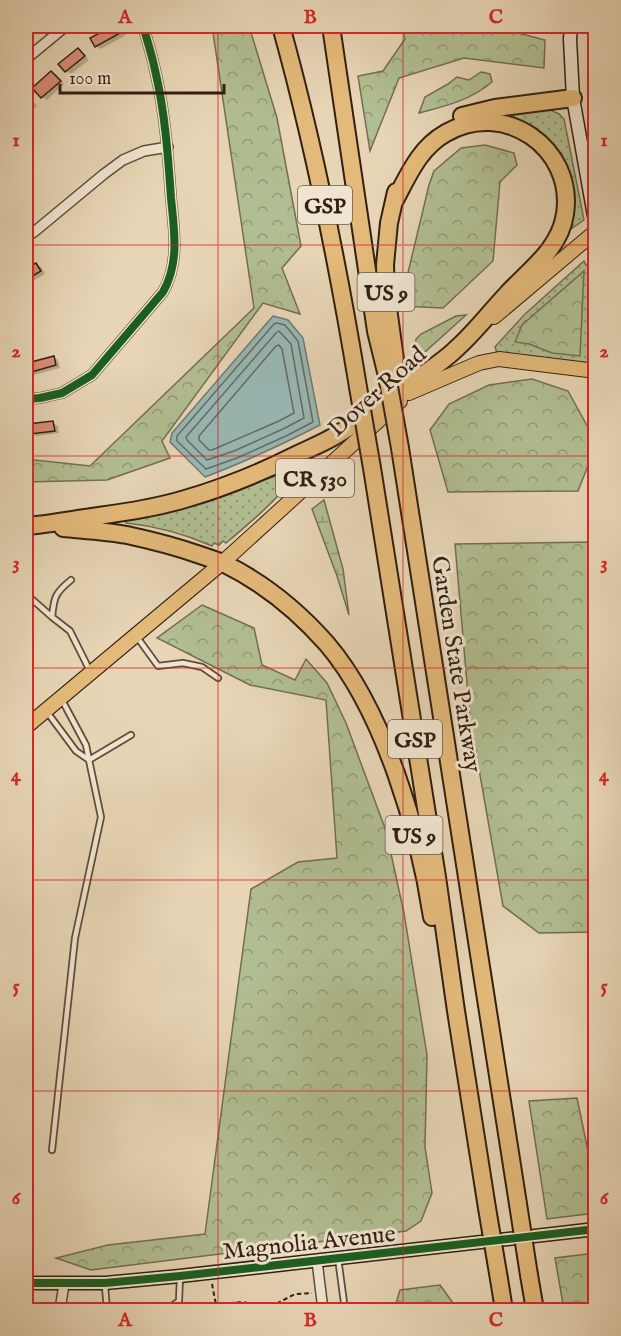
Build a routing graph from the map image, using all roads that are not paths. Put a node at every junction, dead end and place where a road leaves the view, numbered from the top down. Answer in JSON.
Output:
{"nodes":[{"id":1,"x":66,"y":26,"type":"edge"},
{"id":2,"x":142,"y":26,"type":"edge"},
{"id":3,"x":281,"y":26,"type":"edge"},
{"id":4,"x":332,"y":26,"type":"edge"},
{"id":5,"x":571,"y":26,"type":"edge"},
{"id":6,"x":26,"y":59,"type":"edge"},
{"id":7,"x":573,"y":98,"type":"junction"},
{"id":8,"x":168,"y":147,"type":"junction"},
{"id":9,"x":394,"y":202,"type":"junction"},
{"id":10,"x":596,"y":229,"type":"edge"},
{"id":11,"x":26,"y":237,"type":"edge"},
{"id":12,"x":456,"y":349,"type":"junction"},
{"id":13,"x":596,"y":371,"type":"edge"},
{"id":14,"x":388,"y":381,"type":"junction"},
{"id":15,"x":409,"y":393,"type":"junction"},
{"id":16,"x":26,"y":399,"type":"edge"},
{"id":17,"x":32,"y":525,"type":"edge"},
{"id":18,"x":222,"y":563,"type":"junction"},
{"id":19,"x":71,"y":580,"type":"dead end"},
{"id":20,"x":26,"y":594,"type":"edge"},
{"id":21,"x":52,"y":617,"type":"junction"},
{"id":22,"x":135,"y":635,"type":"junction"},
{"id":23,"x":90,"y":672,"type":"junction"},
{"id":24,"x":218,"y":678,"type":"dead end"},
{"id":25,"x":61,"y":698,"type":"junction"},
{"id":26,"x":46,"y":710,"type":"junction"},
{"id":27,"x":26,"y":727,"type":"edge"},
{"id":28,"x":131,"y":735,"type":"dead end"},
{"id":29,"x":89,"y":760,"type":"junction"},
{"id":30,"x":456,"y":1011,"type":"junction"},
{"id":31,"x":52,"y":1150,"type":"dead end"},
{"id":32,"x":596,"y":1230,"type":"edge"},
{"id":33,"x":338,"y":1258,"type":"junction"},
{"id":34,"x":317,"y":1261,"type":"junction"},
{"id":35,"x":180,"y":1276,"type":"junction"},
{"id":36,"x":26,"y":1283,"type":"edge"},
{"id":37,"x":105,"y":1283,"type":"junction"},
{"id":38,"x":64,"y":1284,"type":"junction"},
{"id":39,"x":60,"y":1311,"type":"edge"},
{"id":40,"x":323,"y":1311,"type":"edge"},
{"id":41,"x":345,"y":1311,"type":"edge"},
{"id":42,"x":504,"y":1311,"type":"edge"},
{"id":43,"x":535,"y":1311,"type":"edge"}],
"edges":[{"from":1,"to":6,"type":"street"},
{"from":2,"to":8,"type":"street"},
{"from":3,"to":30,"type":"highway","number":"GSP","bridge":true},
{"from":4,"to":14,"type":"highway","name":"Garden State Parkway","number":"GSP"},
{"from":5,"to":7,"type":"street"},
{"from":7,"to":9,"type":"highway"},
{"from":7,"to":10,"type":"street"},
{"from":8,"to":11,"type":"street"},
{"from":8,"to":16,"type":"street"},
{"from":9,"to":12,"type":"highway","number":"US 9"},
{"from":9,"to":14,"type":"highway","number":"US 9"},
{"from":10,"to":12,"type":"main road","name":"Dover Road","number":"CR 530"},
{"from":12,"to":15,"type":"main road","name":"Dover Road","number":"CR 530"},
{"from":12,"to":17,"type":"highway","number":"US 9"},
{"from":13,"to":15,"type":"main road"},
{"from":14,"to":43,"type":"highway","name":"Garden State Parkway","number":"GSP","bridge":true},
{"from":15,"to":18,"type":"main road","name":"Dover Road","number":"CR 530"},
{"from":17,"to":18,"type":"highway","number":"US 9"},
{"from":18,"to":22,"type":"main road","name":"Dover Road","number":"CR 530"},
{"from":18,"to":30,"type":"highway","number":"US 9"},
{"from":19,"to":21,"type":"lane"},
{"from":20,"to":21,"type":"lane"},
{"from":21,"to":23,"type":"lane"},
{"from":22,"to":23,"type":"main road","name":"Dover Road","number":"CR 530"},
{"from":22,"to":24,"type":"lane"},
{"from":23,"to":25,"type":"main road","name":"Dover Road","number":"CR 530"},
{"from":25,"to":26,"type":"main road","name":"Dover Road","number":"CR 530"},
{"from":25,"to":29,"type":"lane"},
{"from":26,"to":27,"type":"main road","name":"Dover Road","number":"CR 530"},
{"from":26,"to":29,"type":"lane"},
{"from":28,"to":29,"type":"lane"},
{"from":29,"to":31,"type":"lane"},
{"from":30,"to":42,"type":"highway","number":"GSP","bridge":true},
{"from":32,"to":33,"type":"street","name":"Magnolia Avenue"},
{"from":33,"to":34,"type":"street","name":"Magnolia Avenue"},
{"from":33,"to":41,"type":"lane"},
{"from":34,"to":35,"type":"street","name":"Magnolia Avenue"},
{"from":34,"to":40,"type":"street"},
{"from":35,"to":37,"type":"street","name":"Magnolia Avenue"},
{"from":35,"to":37,"type":"lane"},
{"from":36,"to":38,"type":"street","name":"Magnolia Avenue"},
{"from":37,"to":38,"type":"street","name":"Magnolia Avenue"},
{"from":38,"to":39,"type":"street"}]}
